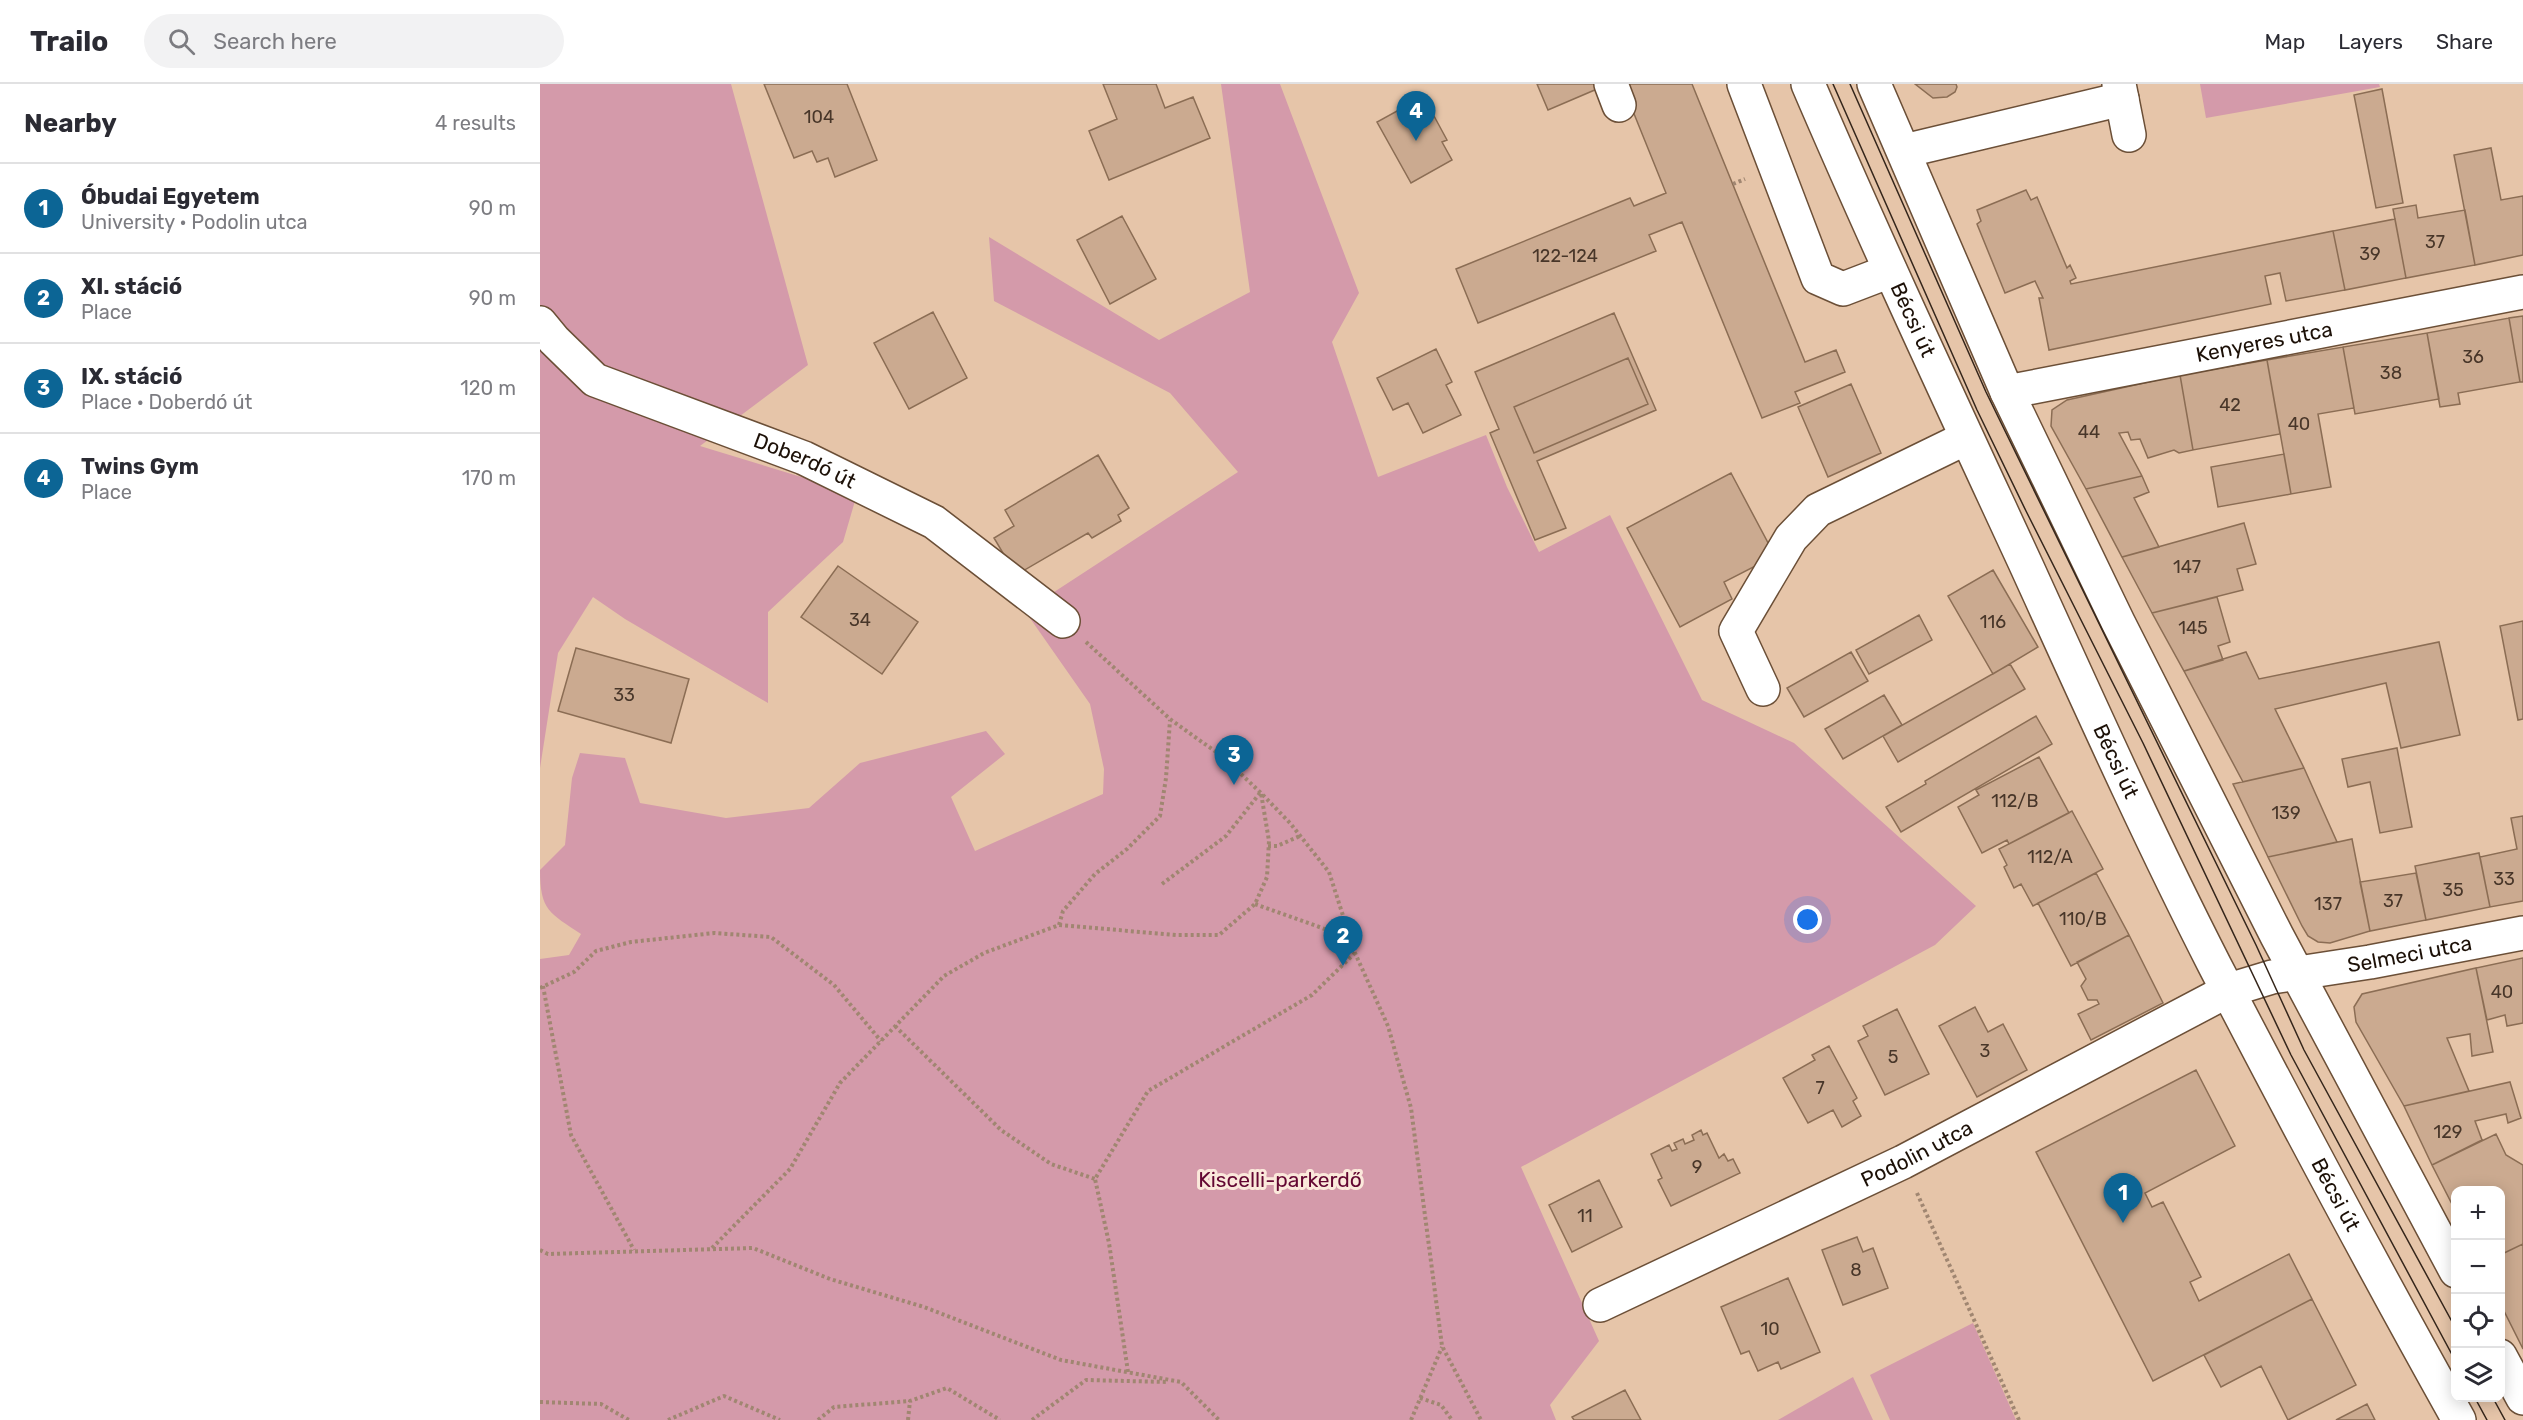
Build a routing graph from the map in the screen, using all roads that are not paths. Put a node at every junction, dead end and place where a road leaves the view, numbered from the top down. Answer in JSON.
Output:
{"nodes":[{"id":1,"x":1744,"y":84,"type":"edge"},
{"id":2,"x":1808,"y":84,"type":"edge"},
{"id":3,"x":1874,"y":84,"type":"edge"},
{"id":4,"x":2120,"y":92,"type":"edge"},
{"id":5,"x":2129,"y":135,"type":"dead end"},
{"id":6,"x":1904,"y":151,"type":"junction"},
{"id":7,"x":1890,"y":271,"type":"junction"},
{"id":8,"x":2523,"y":292,"type":"edge"},
{"id":9,"x":540,"y":323,"type":"edge"},
{"id":10,"x":2007,"y":392,"type":"junction"},
{"id":11,"x":1966,"y":438,"type":"junction"},
{"id":12,"x":1063,"y":621,"type":"road end"},
{"id":13,"x":1762,"y":689,"type":"dead end"},
{"id":14,"x":2523,"y":933,"type":"edge"},
{"id":15,"x":2296,"y":973,"type":"junction"},
{"id":16,"x":2229,"y":990,"type":"junction"},
{"id":17,"x":2451,"y":1262,"type":"edge"},
{"id":18,"x":1600,"y":1305,"type":"dead end"},
{"id":19,"x":2505,"y":1365,"type":"edge"},
{"id":20,"x":2523,"y":1398,"type":"edge"},
{"id":21,"x":2459,"y":1420,"type":"edge"}],
"edges":[{"from":1,"to":7,"type":"main road"},
{"from":2,"to":7,"type":"main road","name":"Bécsi út"},
{"from":3,"to":6,"type":"main road"},
{"from":4,"to":5,"type":"main road"},
{"from":4,"to":6,"type":"main road"},
{"from":6,"to":10,"type":"main road"},
{"from":7,"to":11,"type":"main road","name":"Bécsi út"},
{"from":8,"to":10,"type":"main road","name":"Kenyeres utca"},
{"from":9,"to":12,"type":"main road","name":"Doberdó út"},
{"from":10,"to":15,"type":"main road"},
{"from":11,"to":13,"type":"main road"},
{"from":11,"to":16,"type":"main road","name":"Bécsi út"},
{"from":14,"to":15,"type":"main road","name":"Selmeci utca"},
{"from":15,"to":16,"type":"main road","name":"Selmeci utca"},
{"from":15,"to":17,"type":"main road"},
{"from":16,"to":18,"type":"main road","name":"Podolin utca"},
{"from":16,"to":21,"type":"main road","name":"Bécsi út"},
{"from":19,"to":20,"type":"main road"}]}
